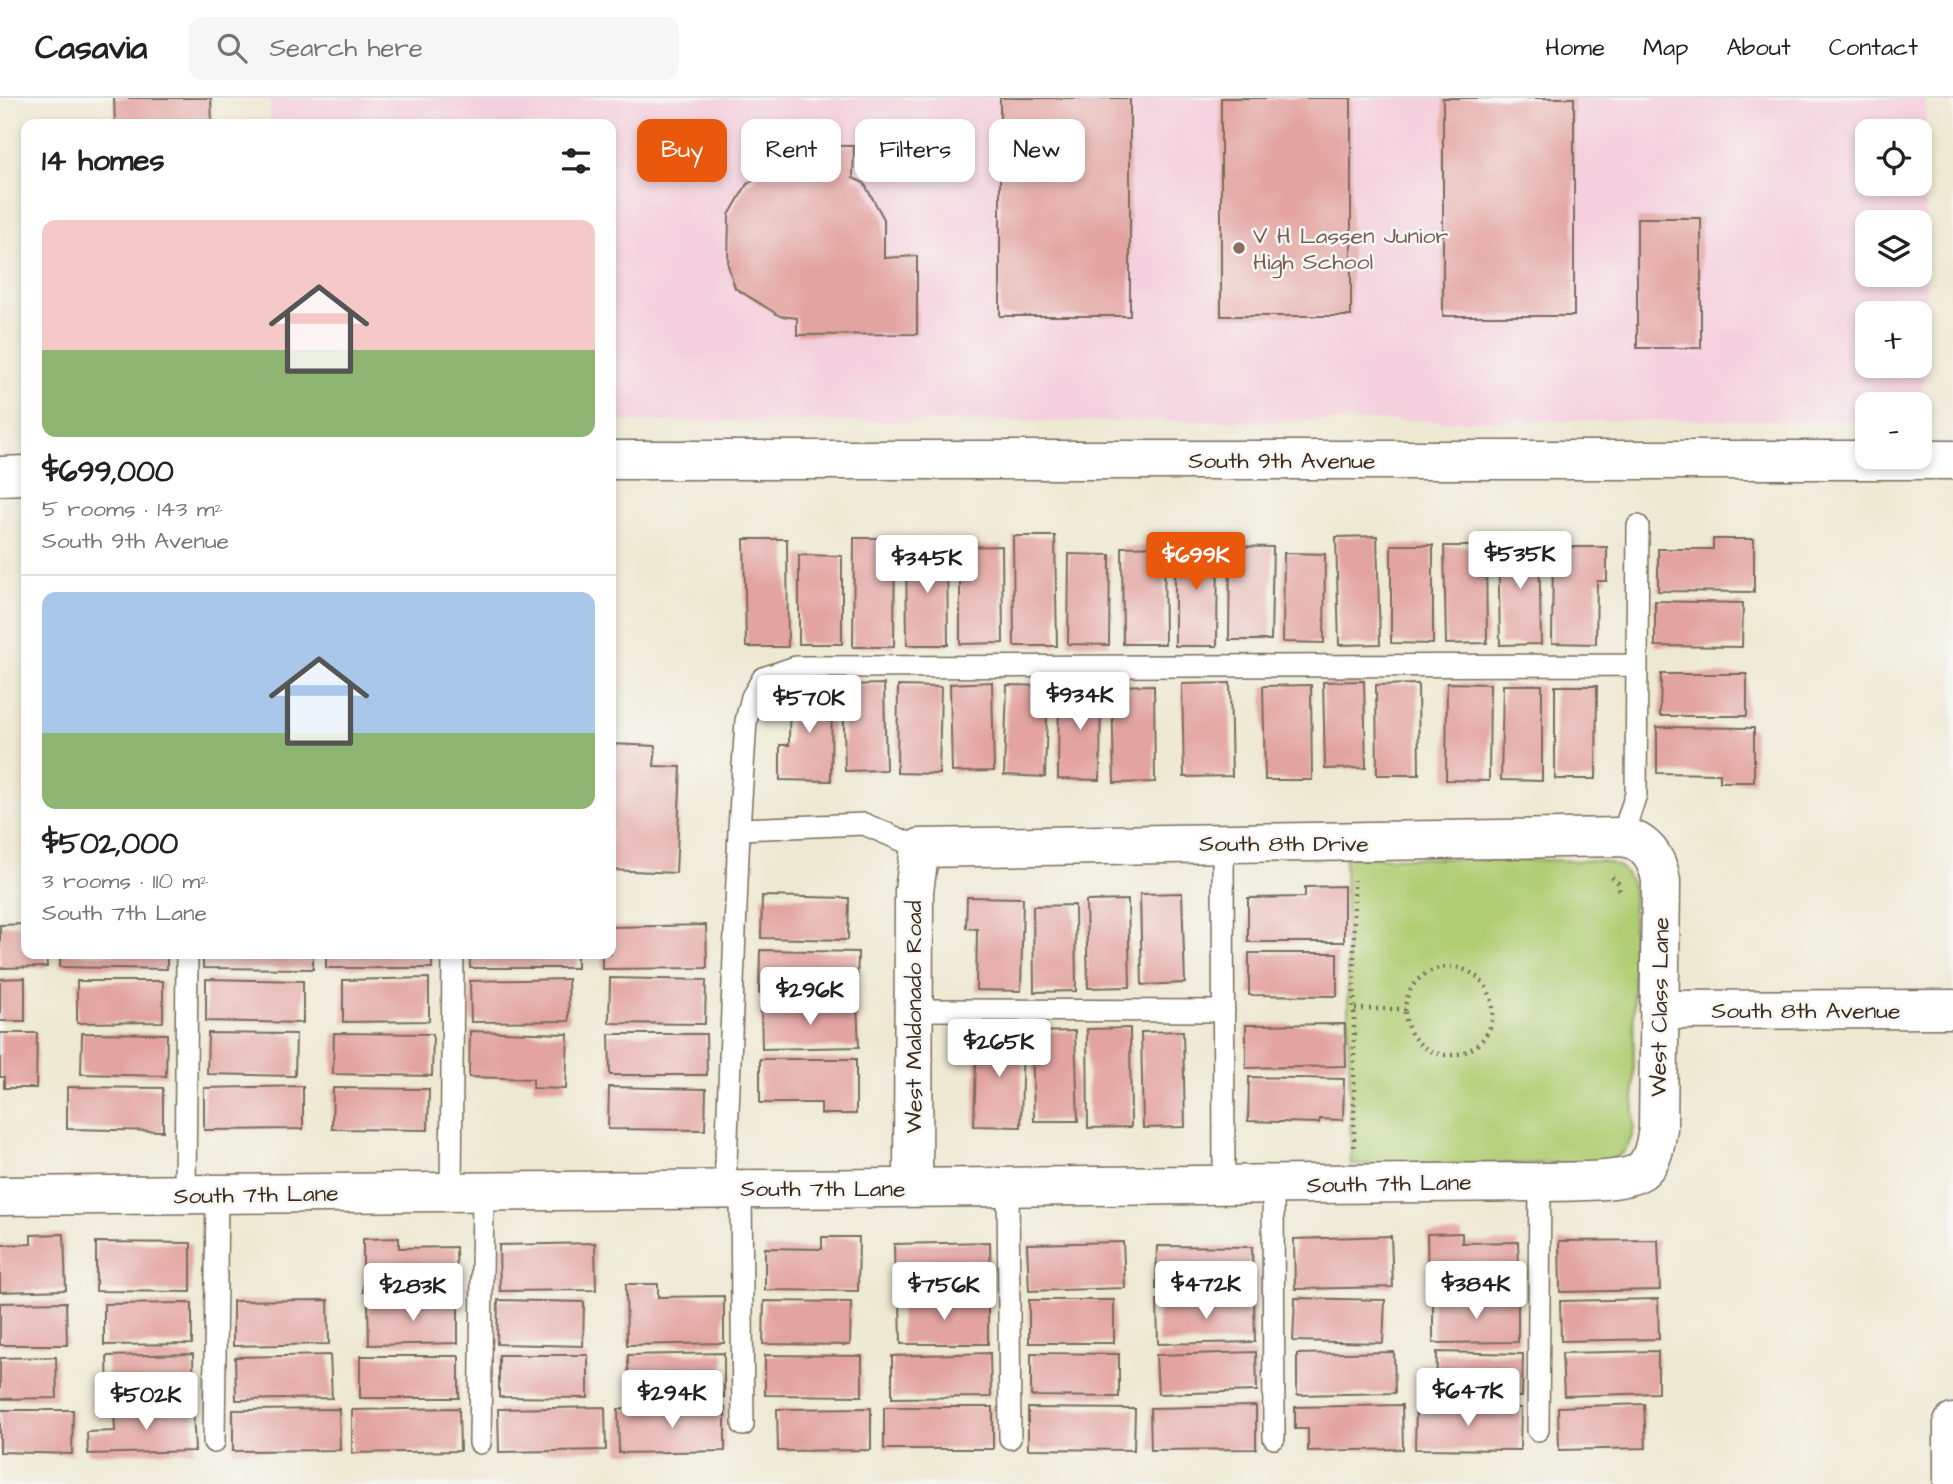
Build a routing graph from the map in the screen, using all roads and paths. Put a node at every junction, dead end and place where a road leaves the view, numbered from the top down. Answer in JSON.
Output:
{"nodes":[{"id":1,"x":616,"y":460,"type":"edge"},
{"id":2,"x":1953,"y":460,"type":"edge"},
{"id":3,"x":0,"y":475,"type":"edge"},
{"id":4,"x":21,"y":475,"type":"edge"},
{"id":5,"x":1638,"y":526,"type":"dead end"},
{"id":6,"x":1637,"y":664,"type":"junction"},
{"id":7,"x":739,"y":829,"type":"junction"},
{"id":8,"x":1633,"y":842,"type":"junction"},
{"id":9,"x":1223,"y":843,"type":"junction"},
{"id":10,"x":920,"y":848,"type":"junction"},
{"id":11,"x":1354,"y":872,"type":"dead end"},
{"id":12,"x":187,"y":959,"type":"edge"},
{"id":13,"x":453,"y":959,"type":"edge"},
{"id":14,"x":1355,"y":1009,"type":"junction"},
{"id":15,"x":1405,"y":1009,"type":"junction"},
{"id":16,"x":1953,"y":1009,"type":"edge"},
{"id":17,"x":914,"y":1010,"type":"junction"},
{"id":18,"x":1659,"y":1010,"type":"junction"},
{"id":19,"x":1224,"y":1011,"type":"junction"},
{"id":20,"x":1354,"y":1149,"type":"dead end"},
{"id":21,"x":1643,"y":1169,"type":"joint"},
{"id":22,"x":1540,"y":1182,"type":"junction"},
{"id":23,"x":1224,"y":1184,"type":"junction"},
{"id":24,"x":1273,"y":1184,"type":"junction"},
{"id":25,"x":1008,"y":1186,"type":"junction"},
{"id":26,"x":912,"y":1187,"type":"junction"},
{"id":27,"x":733,"y":1189,"type":"junction"},
{"id":28,"x":467,"y":1192,"type":"junction"},
{"id":29,"x":201,"y":1194,"type":"junction"},
{"id":30,"x":0,"y":1196,"type":"edge"},
{"id":31,"x":1953,"y":1423,"type":"edge"},
{"id":32,"x":743,"y":1425,"type":"dead end"},
{"id":33,"x":1538,"y":1430,"type":"dead end"},
{"id":34,"x":1010,"y":1438,"type":"dead end"},
{"id":35,"x":1275,"y":1438,"type":"dead end"},
{"id":36,"x":214,"y":1442,"type":"dead end"},
{"id":37,"x":480,"y":1443,"type":"dead end"},
{"id":38,"x":1953,"y":1484,"type":"edge"}],
"edges":[{"from":1,"to":2,"type":"street","name":"South 9th Avenue"},
{"from":3,"to":4,"type":"street"},
{"from":5,"to":6,"type":"lane"},
{"from":6,"to":7,"type":"lane"},
{"from":6,"to":8,"type":"lane"},
{"from":7,"to":10,"type":"lane"},
{"from":7,"to":27,"type":"lane"},
{"from":8,"to":9,"type":"street","name":"South 8th Drive"},
{"from":8,"to":18,"type":"street","name":"West Class Lane"},
{"from":9,"to":10,"type":"street","name":"South 8th Drive"},
{"from":9,"to":19,"type":"lane"},
{"from":10,"to":17,"type":"street","name":"West Maldonado Road"},
{"from":11,"to":14,"type":"path"},
{"from":12,"to":29,"type":"lane"},
{"from":13,"to":28,"type":"lane"},
{"from":14,"to":15,"type":"path"},
{"from":14,"to":20,"type":"path"},
{"from":15,"to":15,"type":"path"},
{"from":16,"to":18,"type":"street","name":"South 8th Avenue"},
{"from":17,"to":19,"type":"lane"},
{"from":17,"to":26,"type":"street","name":"West Maldonado Road"},
{"from":18,"to":21,"type":"street","name":"West Class Lane"},
{"from":19,"to":23,"type":"lane"},
{"from":21,"to":22,"type":"street","name":"South 7th Lane"},
{"from":22,"to":24,"type":"street","name":"South 7th Lane"},
{"from":22,"to":33,"type":"lane"},
{"from":23,"to":24,"type":"street","name":"South 7th Lane"},
{"from":23,"to":25,"type":"street","name":"South 7th Lane"},
{"from":24,"to":35,"type":"lane"},
{"from":25,"to":26,"type":"street","name":"South 7th Lane"},
{"from":25,"to":34,"type":"lane"},
{"from":26,"to":27,"type":"street","name":"South 7th Lane"},
{"from":27,"to":28,"type":"street","name":"South 7th Lane"},
{"from":27,"to":32,"type":"lane"},
{"from":28,"to":29,"type":"street","name":"South 7th Lane"},
{"from":28,"to":37,"type":"lane"},
{"from":29,"to":30,"type":"street","name":"South 7th Lane"},
{"from":29,"to":36,"type":"lane"},
{"from":31,"to":38,"type":"street"}]}
